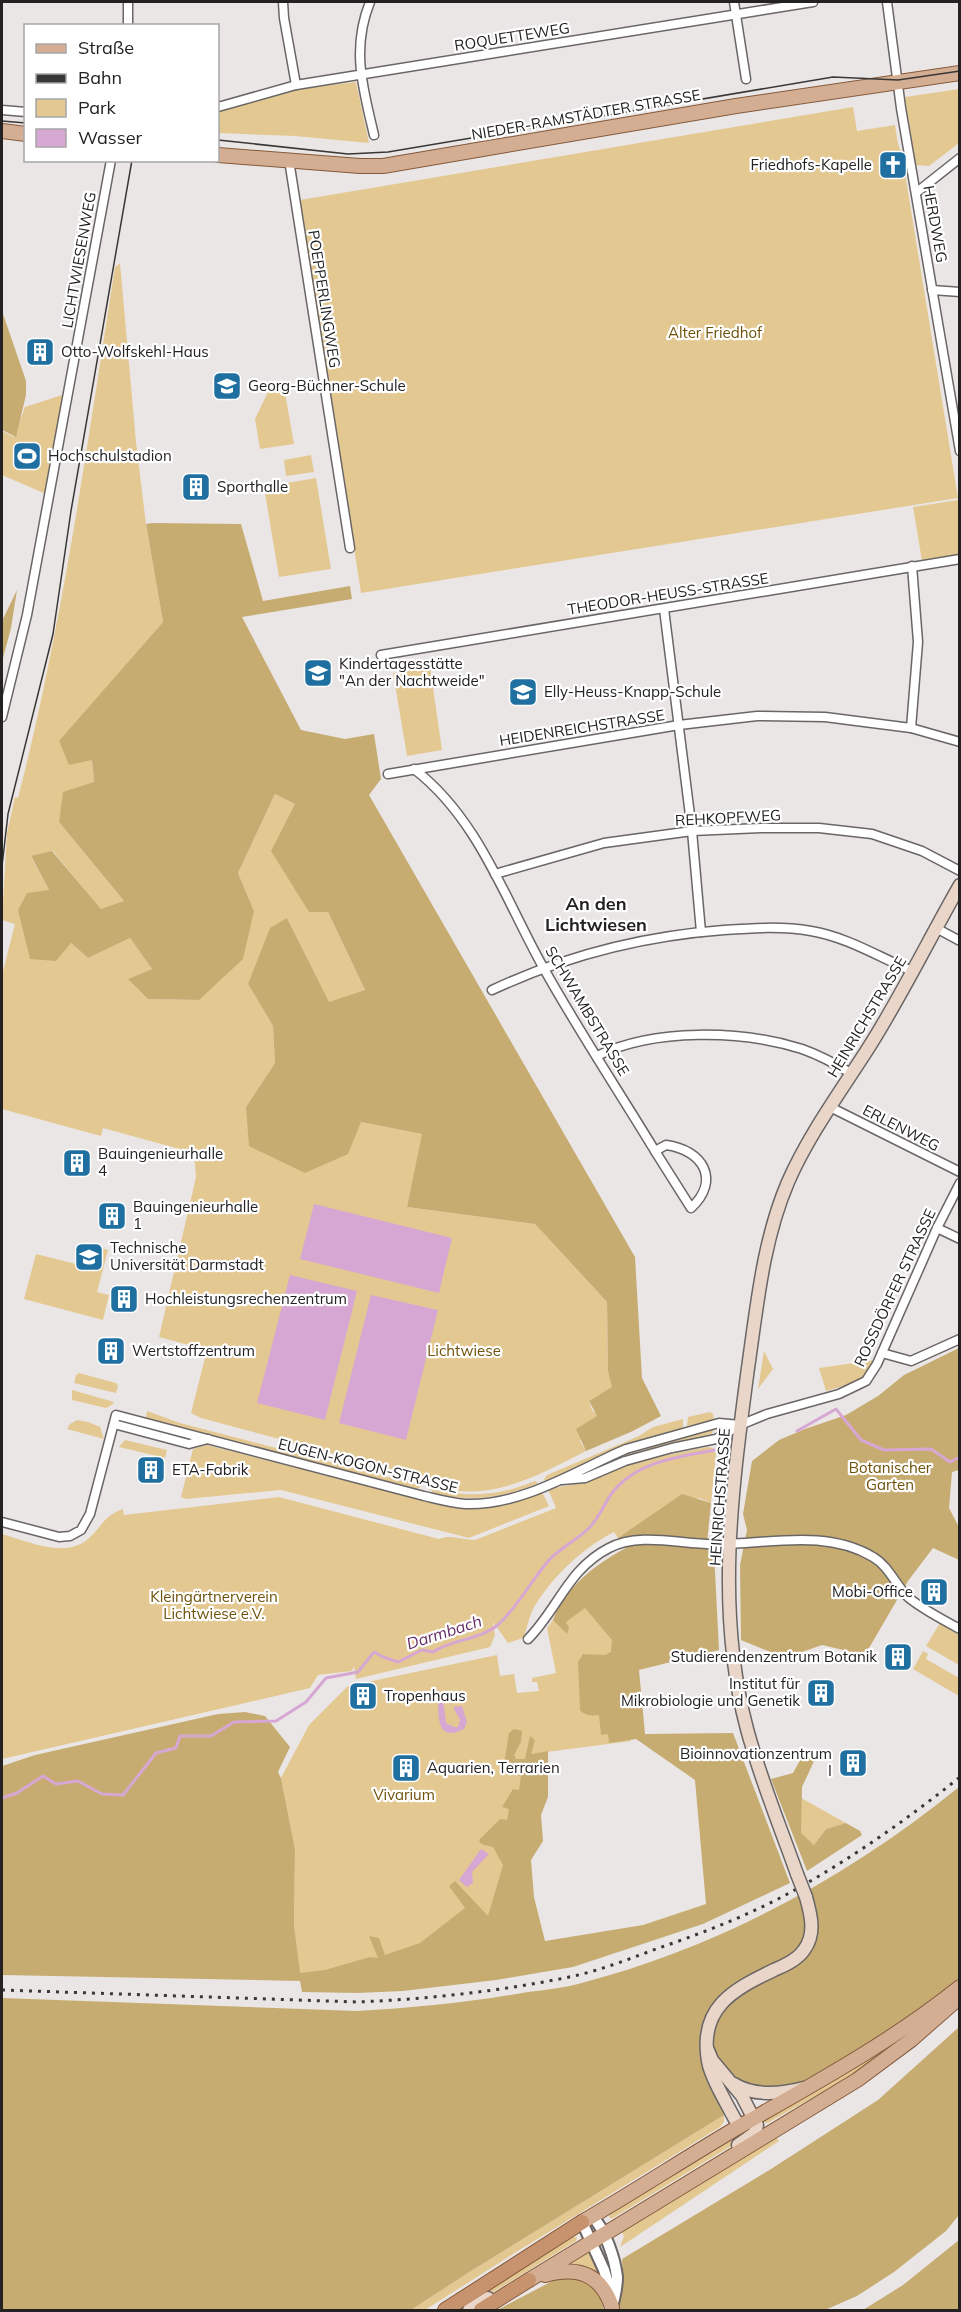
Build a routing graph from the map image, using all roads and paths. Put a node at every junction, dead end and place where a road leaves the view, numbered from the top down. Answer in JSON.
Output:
{"nodes":[{"id":1,"x":128,"y":2,"type":"edge"},
{"id":2,"x":283,"y":2,"type":"edge"},
{"id":3,"x":370,"y":2,"type":"edge"},
{"id":4,"x":734,"y":2,"type":"edge"},
{"id":5,"x":813,"y":2,"type":"edge"},
{"id":6,"x":887,"y":2,"type":"edge"},
{"id":7,"x":736,"y":14,"type":"junction"},
{"id":8,"x":128,"y":24,"type":"edge"},
{"id":9,"x":960,"y":73,"type":"edge"},
{"id":10,"x":360,"y":75,"type":"junction"},
{"id":11,"x":746,"y":79,"type":"dead end"},
{"id":12,"x":899,"y":81,"type":"junction"},
{"id":13,"x":297,"y":85,"type":"junction"},
{"id":14,"x":219,"y":107,"type":"edge"},
{"id":15,"x":2,"y":110,"type":"edge"},
{"id":16,"x":24,"y":112,"type":"edge"},
{"id":17,"x":2,"y":131,"type":"edge"},
{"id":18,"x":24,"y":134,"type":"edge"},
{"id":19,"x":374,"y":135,"type":"dead end"},
{"id":20,"x":219,"y":155,"type":"edge"},
{"id":21,"x":960,"y":158,"type":"edge"},
{"id":22,"x":289,"y":160,"type":"junction"},
{"id":23,"x":111,"y":162,"type":"edge"},
{"id":24,"x":917,"y":192,"type":"junction"},
{"id":25,"x":932,"y":290,"type":"junction"},
{"id":26,"x":960,"y":292,"type":"edge"},
{"id":27,"x":960,"y":451,"type":"edge"},
{"id":28,"x":350,"y":548,"type":"dead end"},
{"id":29,"x":960,"y":559,"type":"edge"},
{"id":30,"x":912,"y":566,"type":"junction"},
{"id":31,"x":664,"y":609,"type":"junction"},
{"id":32,"x":381,"y":655,"type":"dead end"},
{"id":33,"x":2,"y":717,"type":"edge"},
{"id":34,"x":679,"y":725,"type":"junction"},
{"id":35,"x":911,"y":728,"type":"junction"},
{"id":36,"x":960,"y":742,"type":"edge"},
{"id":37,"x":414,"y":769,"type":"junction"},
{"id":38,"x":388,"y":774,"type":"dead end"},
{"id":39,"x":692,"y":831,"type":"junction"},
{"id":40,"x":960,"y":871,"type":"edge"},
{"id":41,"x":495,"y":874,"type":"junction"},
{"id":42,"x":960,"y":885,"type":"edge"},
{"id":43,"x":936,"y":928,"type":"junction"},
{"id":44,"x":701,"y":932,"type":"junction"},
{"id":45,"x":960,"y":941,"type":"edge"},
{"id":46,"x":543,"y":967,"type":"junction"},
{"id":47,"x":912,"y":971,"type":"junction"},
{"id":48,"x":492,"y":990,"type":"dead end"},
{"id":49,"x":597,"y":1056,"type":"junction"},
{"id":50,"x":852,"y":1074,"type":"junction"},
{"id":51,"x":830,"y":1107,"type":"junction"},
{"id":52,"x":655,"y":1151,"type":"junction"},
{"id":53,"x":960,"y":1172,"type":"edge"},
{"id":54,"x":960,"y":1183,"type":"edge"},
{"id":55,"x":937,"y":1228,"type":"junction"},
{"id":56,"x":960,"y":1239,"type":"edge"},
{"id":57,"x":960,"y":1339,"type":"edge"},
{"id":58,"x":882,"y":1353,"type":"junction"},
{"id":59,"x":114,"y":1424,"type":"junction"},
{"id":60,"x":740,"y":1425,"type":"junction"},
{"id":61,"x":208,"y":1439,"type":"junction"},
{"id":62,"x":556,"y":1481,"type":"junction"},
{"id":63,"x":2,"y":1522,"type":"edge"},
{"id":64,"x":728,"y":1544,"type":"junction"},
{"id":65,"x":960,"y":1629,"type":"edge"},
{"id":66,"x":528,"y":1639,"type":"dead end"},
{"id":67,"x":960,"y":1987,"type":"edge"},
{"id":68,"x":960,"y":1997,"type":"edge"},
{"id":69,"x":707,"y":2048,"type":"junction"},
{"id":70,"x":733,"y":2084,"type":"junction"},
{"id":71,"x":812,"y":2085,"type":"junction"},
{"id":72,"x":754,"y":2118,"type":"junction"},
{"id":73,"x":739,"y":2127,"type":"junction"},
{"id":74,"x":753,"y":2140,"type":"junction"},
{"id":75,"x":587,"y":2219,"type":"junction"},
{"id":76,"x":596,"y":2236,"type":"junction"},
{"id":77,"x":529,"y":2280,"type":"junction"},
{"id":78,"x":484,"y":2304,"type":"edge"},
{"id":79,"x":612,"y":2309,"type":"edge"},
{"id":80,"x":445,"y":2310,"type":"edge"},
{"id":81,"x":469,"y":2310,"type":"edge"}],
"edges":[{"from":1,"to":8,"type":"street"},
{"from":2,"to":13,"type":"street"},
{"from":3,"to":10,"type":"street"},
{"from":4,"to":7,"type":"street"},
{"from":5,"to":7,"type":"street","name":"ROQUETTEWEG"},
{"from":6,"to":12,"type":"street","name":"HERDWEG"},
{"from":7,"to":10,"type":"street","name":"ROQUETTEWEG"},
{"from":7,"to":11,"type":"street"},
{"from":9,"to":12,"type":"main road","name":"NIEDER-RAMSTÄDTER STRASSE"},
{"from":10,"to":13,"type":"street","name":"ROQUETTEWEG"},
{"from":10,"to":19,"type":"street"},
{"from":12,"to":22,"type":"main road","name":"NIEDER-RAMSTÄDTER STRASSE"},
{"from":12,"to":24,"type":"street","name":"HERDWEG"},
{"from":13,"to":14,"type":"street","name":"ROQUETTEWEG"},
{"from":15,"to":16,"type":"street"},
{"from":17,"to":18,"type":"main road"},
{"from":20,"to":22,"type":"main road","name":"NIEDER-RAMSTÄDTER STRASSE"},
{"from":21,"to":24,"type":"street"},
{"from":22,"to":28,"type":"street","name":"POEPPERLINGWEG"},
{"from":23,"to":33,"type":"street","name":"LICHTWIESENWEG"},
{"from":24,"to":25,"type":"street","name":"HERDWEG"},
{"from":25,"to":26,"type":"street"},
{"from":25,"to":27,"type":"street","name":"HERDWEG"},
{"from":29,"to":30,"type":"street","name":"THEODOR-HEUSS-STRASSE"},
{"from":30,"to":31,"type":"street","name":"THEODOR-HEUSS-STRASSE"},
{"from":30,"to":35,"type":"street"},
{"from":31,"to":32,"type":"street","name":"THEODOR-HEUSS-STRASSE"},
{"from":31,"to":34,"type":"street"},
{"from":34,"to":35,"type":"street","name":"HEIDENREICHSTRASSE"},
{"from":34,"to":37,"type":"street","name":"HEIDENREICHSTRASSE"},
{"from":34,"to":39,"type":"street"},
{"from":35,"to":36,"type":"street","name":"HEIDENREICHSTRASSE"},
{"from":37,"to":38,"type":"street","name":"HEIDENREICHSTRASSE"},
{"from":37,"to":41,"type":"street","name":"SCHWAMBSTRASSE"},
{"from":39,"to":40,"type":"street","name":"REHKOPFWEG"},
{"from":39,"to":41,"type":"street","name":"REHKOPFWEG"},
{"from":39,"to":44,"type":"street"},
{"from":41,"to":46,"type":"street","name":"SCHWAMBSTRASSE"},
{"from":42,"to":43,"type":"main road","name":"HEINRICHSTRASSE"},
{"from":43,"to":45,"type":"street"},
{"from":43,"to":47,"type":"main road","name":"HEINRICHSTRASSE"},
{"from":44,"to":46,"type":"street"},
{"from":44,"to":47,"type":"street"},
{"from":46,"to":48,"type":"street"},
{"from":46,"to":49,"type":"street","name":"SCHWAMBSTRASSE"},
{"from":47,"to":50,"type":"main road","name":"HEINRICHSTRASSE"},
{"from":49,"to":50,"type":"street"},
{"from":49,"to":52,"type":"street","name":"SCHWAMBSTRASSE"},
{"from":50,"to":51,"type":"main road","name":"HEINRICHSTRASSE"},
{"from":51,"to":53,"type":"street","name":"ERLENWEG"},
{"from":51,"to":60,"type":"main road","name":"HEINRICHSTRASSE"},
{"from":52,"to":52,"type":"street","name":"SCHWAMBSTRASSE"},
{"from":54,"to":55,"type":"street","name":"ROSSDÖRFER STRASSE"},
{"from":55,"to":56,"type":"street"},
{"from":55,"to":58,"type":"street","name":"ROSSDÖRFER STRASSE"},
{"from":57,"to":58,"type":"street"},
{"from":58,"to":60,"type":"street","name":"ROSSDÖRFER STRASSE"},
{"from":59,"to":61,"type":"street","name":"EUGEN-KOGON-STRASSE"},
{"from":59,"to":61,"type":"street","name":"EUGEN-KOGON-STRASSE"},
{"from":59,"to":63,"type":"street"},
{"from":60,"to":62,"type":"street","name":"EUGEN-KOGON-STRASSE"},
{"from":60,"to":62,"type":"street","name":"EUGEN-KOGON-STRASSE"},
{"from":60,"to":64,"type":"main road","name":"HEINRICHSTRASSE"},
{"from":61,"to":62,"type":"street","name":"EUGEN-KOGON-STRASSE"},
{"from":64,"to":65,"type":"street"},
{"from":64,"to":66,"type":"street"},
{"from":64,"to":69,"type":"main road","name":"HEINRICHSTRASSE","bridge":true},
{"from":67,"to":71,"type":"main road"},
{"from":68,"to":74,"type":"main road"},
{"from":69,"to":70,"type":"main road"},
{"from":69,"to":73,"type":"main road","name":"HEINRICHSTRASSE"},
{"from":70,"to":71,"type":"main road"},
{"from":70,"to":72,"type":"main road"},
{"from":71,"to":72,"type":"main road"},
{"from":72,"to":73,"type":"main road"},
{"from":72,"to":74,"type":"main road"},
{"from":73,"to":74,"type":"main road"},
{"from":73,"to":75,"type":"main road"},
{"from":74,"to":76,"type":"main road"},
{"from":75,"to":76,"type":"street"},
{"from":75,"to":80,"type":"highway"},
{"from":76,"to":77,"type":"main road"},
{"from":76,"to":78,"type":"main road"},
{"from":76,"to":79,"type":"street"},
{"from":77,"to":78,"type":"highway"},
{"from":77,"to":79,"type":"main road"},
{"from":78,"to":81,"type":"main road"}]}
